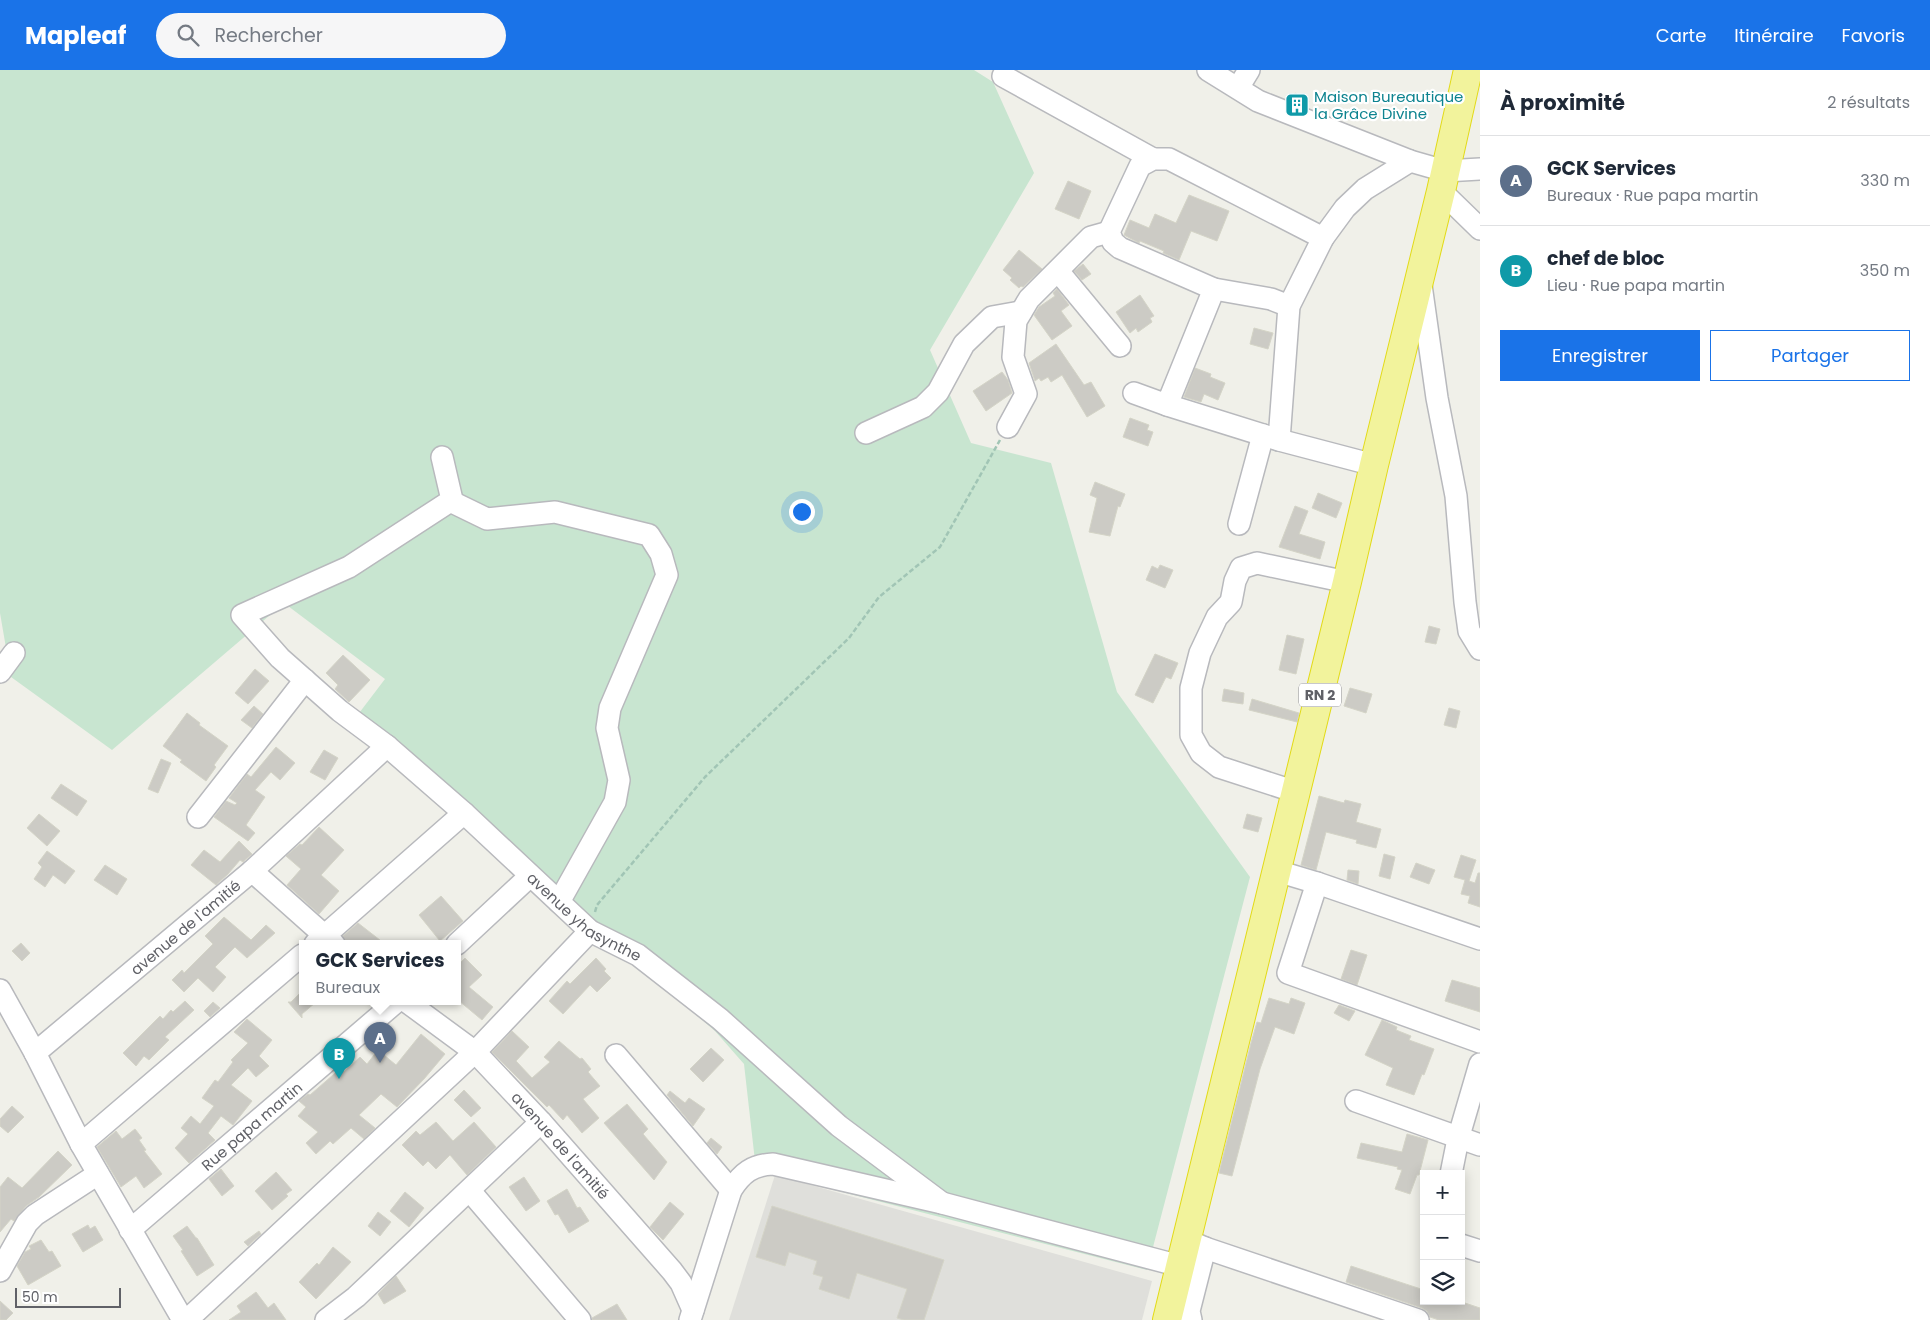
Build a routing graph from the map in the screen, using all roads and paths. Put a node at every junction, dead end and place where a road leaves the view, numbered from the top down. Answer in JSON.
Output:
{"nodes":[{"id":1,"x":1208,"y":70,"type":"edge"},
{"id":2,"x":1249,"y":70,"type":"edge"},
{"id":3,"x":1468,"y":70,"type":"edge"},
{"id":4,"x":1003,"y":76,"type":"dead end"},
{"id":5,"x":1238,"y":88,"type":"junction"},
{"id":6,"x":1153,"y":159,"type":"junction"},
{"id":7,"x":1410,"y":161,"type":"junction"},
{"id":8,"x":1480,"y":169,"type":"edge"},
{"id":9,"x":1443,"y":181,"type":"junction"},
{"id":10,"x":1480,"y":229,"type":"edge"},
{"id":11,"x":1109,"y":232,"type":"junction"},
{"id":12,"x":1323,"y":238,"type":"junction"},
{"id":13,"x":1058,"y":270,"type":"junction"},
{"id":14,"x":1420,"y":278,"type":"junction"},
{"id":15,"x":1214,"y":289,"type":"junction"},
{"id":16,"x":1290,"y":306,"type":"junction"},
{"id":17,"x":1022,"y":312,"type":"junction"},
{"id":18,"x":1120,"y":346,"type":"dead end"},
{"id":19,"x":1134,"y":393,"type":"dead end"},
{"id":20,"x":1167,"y":404,"type":"junction"},
{"id":21,"x":1008,"y":427,"type":"joint"},
{"id":22,"x":866,"y":433,"type":"dead end"},
{"id":23,"x":1271,"y":438,"type":"junction"},
{"id":24,"x":442,"y":457,"type":"dead end"},
{"id":25,"x":1374,"y":465,"type":"junction"},
{"id":26,"x":450,"y":501,"type":"junction"},
{"id":27,"x":1238,"y":524,"type":"dead end"},
{"id":28,"x":1348,"y":582,"type":"junction"},
{"id":29,"x":1480,"y":649,"type":"edge"},
{"id":30,"x":14,"y":653,"type":"dead end"},
{"id":31,"x":0,"y":672,"type":"edge"},
{"id":32,"x":305,"y":680,"type":"junction"},
{"id":33,"x":387,"y":746,"type":"junction"},
{"id":34,"x":1296,"y":792,"type":"junction"},
{"id":35,"x":464,"y":813,"type":"junction"},
{"id":36,"x":198,"y":817,"type":"dead end"},
{"id":37,"x":252,"y":871,"type":"junction"},
{"id":38,"x":1276,"y":871,"type":"junction"},
{"id":39,"x":530,"y":876,"type":"junction"},
{"id":40,"x":1316,"y":883,"type":"junction"},
{"id":41,"x":559,"y":902,"type":"junction"},
{"id":42,"x":590,"y":931,"type":"junction"},
{"id":43,"x":1480,"y":939,"type":"edge"},
{"id":44,"x":322,"y":940,"type":"edge"},
{"id":45,"x":326,"y":940,"type":"edge"},
{"id":46,"x":461,"y":940,"type":"edge"},
{"id":47,"x":299,"y":957,"type":"edge"},
{"id":48,"x":0,"y":990,"type":"edge"},
{"id":49,"x":392,"y":1005,"type":"edge"},
{"id":50,"x":411,"y":1005,"type":"edge"},
{"id":51,"x":1480,"y":1042,"type":"edge"},
{"id":52,"x":475,"y":1052,"type":"junction"},
{"id":53,"x":35,"y":1053,"type":"junction"},
{"id":54,"x":616,"y":1055,"type":"dead end"},
{"id":55,"x":1480,"y":1064,"type":"edge"},
{"id":56,"x":1356,"y":1101,"type":"dead end"},
{"id":57,"x":541,"y":1122,"type":"junction"},
{"id":58,"x":1458,"y":1139,"type":"junction"},
{"id":59,"x":80,"y":1144,"type":"junction"},
{"id":60,"x":1480,"y":1146,"type":"edge"},
{"id":61,"x":1452,"y":1170,"type":"edge"},
{"id":62,"x":98,"y":1174,"type":"junction"},
{"id":63,"x":731,"y":1190,"type":"junction"},
{"id":64,"x":470,"y":1191,"type":"junction"},
{"id":65,"x":942,"y":1203,"type":"junction"},
{"id":66,"x":130,"y":1230,"type":"junction"},
{"id":67,"x":1196,"y":1244,"type":"junction"},
{"id":68,"x":1465,"y":1246,"type":"edge"},
{"id":69,"x":1480,"y":1251,"type":"edge"},
{"id":70,"x":1180,"y":1266,"type":"junction"},
{"id":71,"x":0,"y":1271,"type":"edge"},
{"id":72,"x":691,"y":1315,"type":"edge"},
{"id":73,"x":183,"y":1320,"type":"edge"},
{"id":74,"x":187,"y":1320,"type":"edge"},
{"id":75,"x":326,"y":1320,"type":"edge"},
{"id":76,"x":580,"y":1320,"type":"edge"},
{"id":77,"x":1167,"y":1320,"type":"edge"},
{"id":78,"x":1191,"y":1320,"type":"edge"},
{"id":79,"x":1418,"y":1320,"type":"edge"}],
"edges":[{"from":1,"to":5,"type":"street"},
{"from":2,"to":5,"type":"street"},
{"from":3,"to":9,"type":"highway","number":"RN 2"},
{"from":4,"to":6,"type":"street"},
{"from":5,"to":7,"type":"street"},
{"from":6,"to":11,"type":"street"},
{"from":6,"to":12,"type":"street"},
{"from":7,"to":9,"type":"street"},
{"from":7,"to":12,"type":"street"},
{"from":8,"to":9,"type":"street"},
{"from":9,"to":10,"type":"street"},
{"from":9,"to":14,"type":"highway","number":"RN 2"},
{"from":11,"to":13,"type":"street"},
{"from":11,"to":15,"type":"street"},
{"from":12,"to":16,"type":"street"},
{"from":13,"to":17,"type":"street"},
{"from":13,"to":18,"type":"street"},
{"from":14,"to":25,"type":"highway","number":"RN 2"},
{"from":14,"to":29,"type":"street"},
{"from":15,"to":16,"type":"street"},
{"from":15,"to":20,"type":"street"},
{"from":16,"to":23,"type":"street"},
{"from":17,"to":21,"type":"street"},
{"from":17,"to":22,"type":"street"},
{"from":19,"to":20,"type":"street"},
{"from":20,"to":23,"type":"street"},
{"from":21,"to":42,"type":"path"},
{"from":23,"to":25,"type":"street"},
{"from":23,"to":27,"type":"street"},
{"from":24,"to":26,"type":"street"},
{"from":25,"to":28,"type":"highway","number":"RN 2"},
{"from":26,"to":32,"type":"street","name":"avenue yhasynthe"},
{"from":26,"to":41,"type":"street"},
{"from":28,"to":34,"type":"highway","number":"RN 2"},
{"from":28,"to":34,"type":"street"},
{"from":30,"to":31,"type":"street"},
{"from":32,"to":33,"type":"street","name":"avenue yhasynthe"},
{"from":32,"to":36,"type":"street"},
{"from":33,"to":35,"type":"street","name":"avenue yhasynthe"},
{"from":33,"to":37,"type":"street"},
{"from":34,"to":38,"type":"highway","number":"RN 2"},
{"from":35,"to":39,"type":"street","name":"avenue yhasynthe"},
{"from":35,"to":45,"type":"street"},
{"from":37,"to":44,"type":"street","name":"avenue de l'amitié"},
{"from":37,"to":53,"type":"street","name":"avenue de l'amitié"},
{"from":38,"to":40,"type":"street"},
{"from":38,"to":67,"type":"highway","number":"RN 2"},
{"from":39,"to":41,"type":"street","name":"avenue yhasynthe"},
{"from":39,"to":46,"type":"street"},
{"from":40,"to":43,"type":"street"},
{"from":40,"to":51,"type":"street"},
{"from":41,"to":42,"type":"street","name":"avenue yhasynthe"},
{"from":42,"to":52,"type":"street"},
{"from":42,"to":65,"type":"street","name":"avenue yhasynthe"},
{"from":47,"to":59,"type":"street"},
{"from":48,"to":53,"type":"street"},
{"from":49,"to":66,"type":"street","name":"Rue papa martin"},
{"from":50,"to":52,"type":"street","name":"avenue de l'amitié"},
{"from":52,"to":57,"type":"street","name":"avenue de l'amitié"},
{"from":52,"to":74,"type":"street"},
{"from":53,"to":59,"type":"street"},
{"from":54,"to":63,"type":"street"},
{"from":55,"to":58,"type":"street"},
{"from":56,"to":58,"type":"street"},
{"from":57,"to":64,"type":"street"},
{"from":57,"to":72,"type":"street","name":"avenue de l'amitié"},
{"from":58,"to":60,"type":"street"},
{"from":58,"to":61,"type":"street"},
{"from":59,"to":62,"type":"street"},
{"from":62,"to":66,"type":"street"},
{"from":62,"to":71,"type":"street"},
{"from":63,"to":65,"type":"street"},
{"from":63,"to":72,"type":"street"},
{"from":64,"to":75,"type":"street"},
{"from":64,"to":76,"type":"street"},
{"from":65,"to":70,"type":"street"},
{"from":66,"to":73,"type":"street"},
{"from":67,"to":70,"type":"highway","number":"RN 2"},
{"from":67,"to":78,"type":"street"},
{"from":67,"to":79,"type":"street"},
{"from":68,"to":69,"type":"street"},
{"from":70,"to":77,"type":"highway","number":"RN 2"}]}
